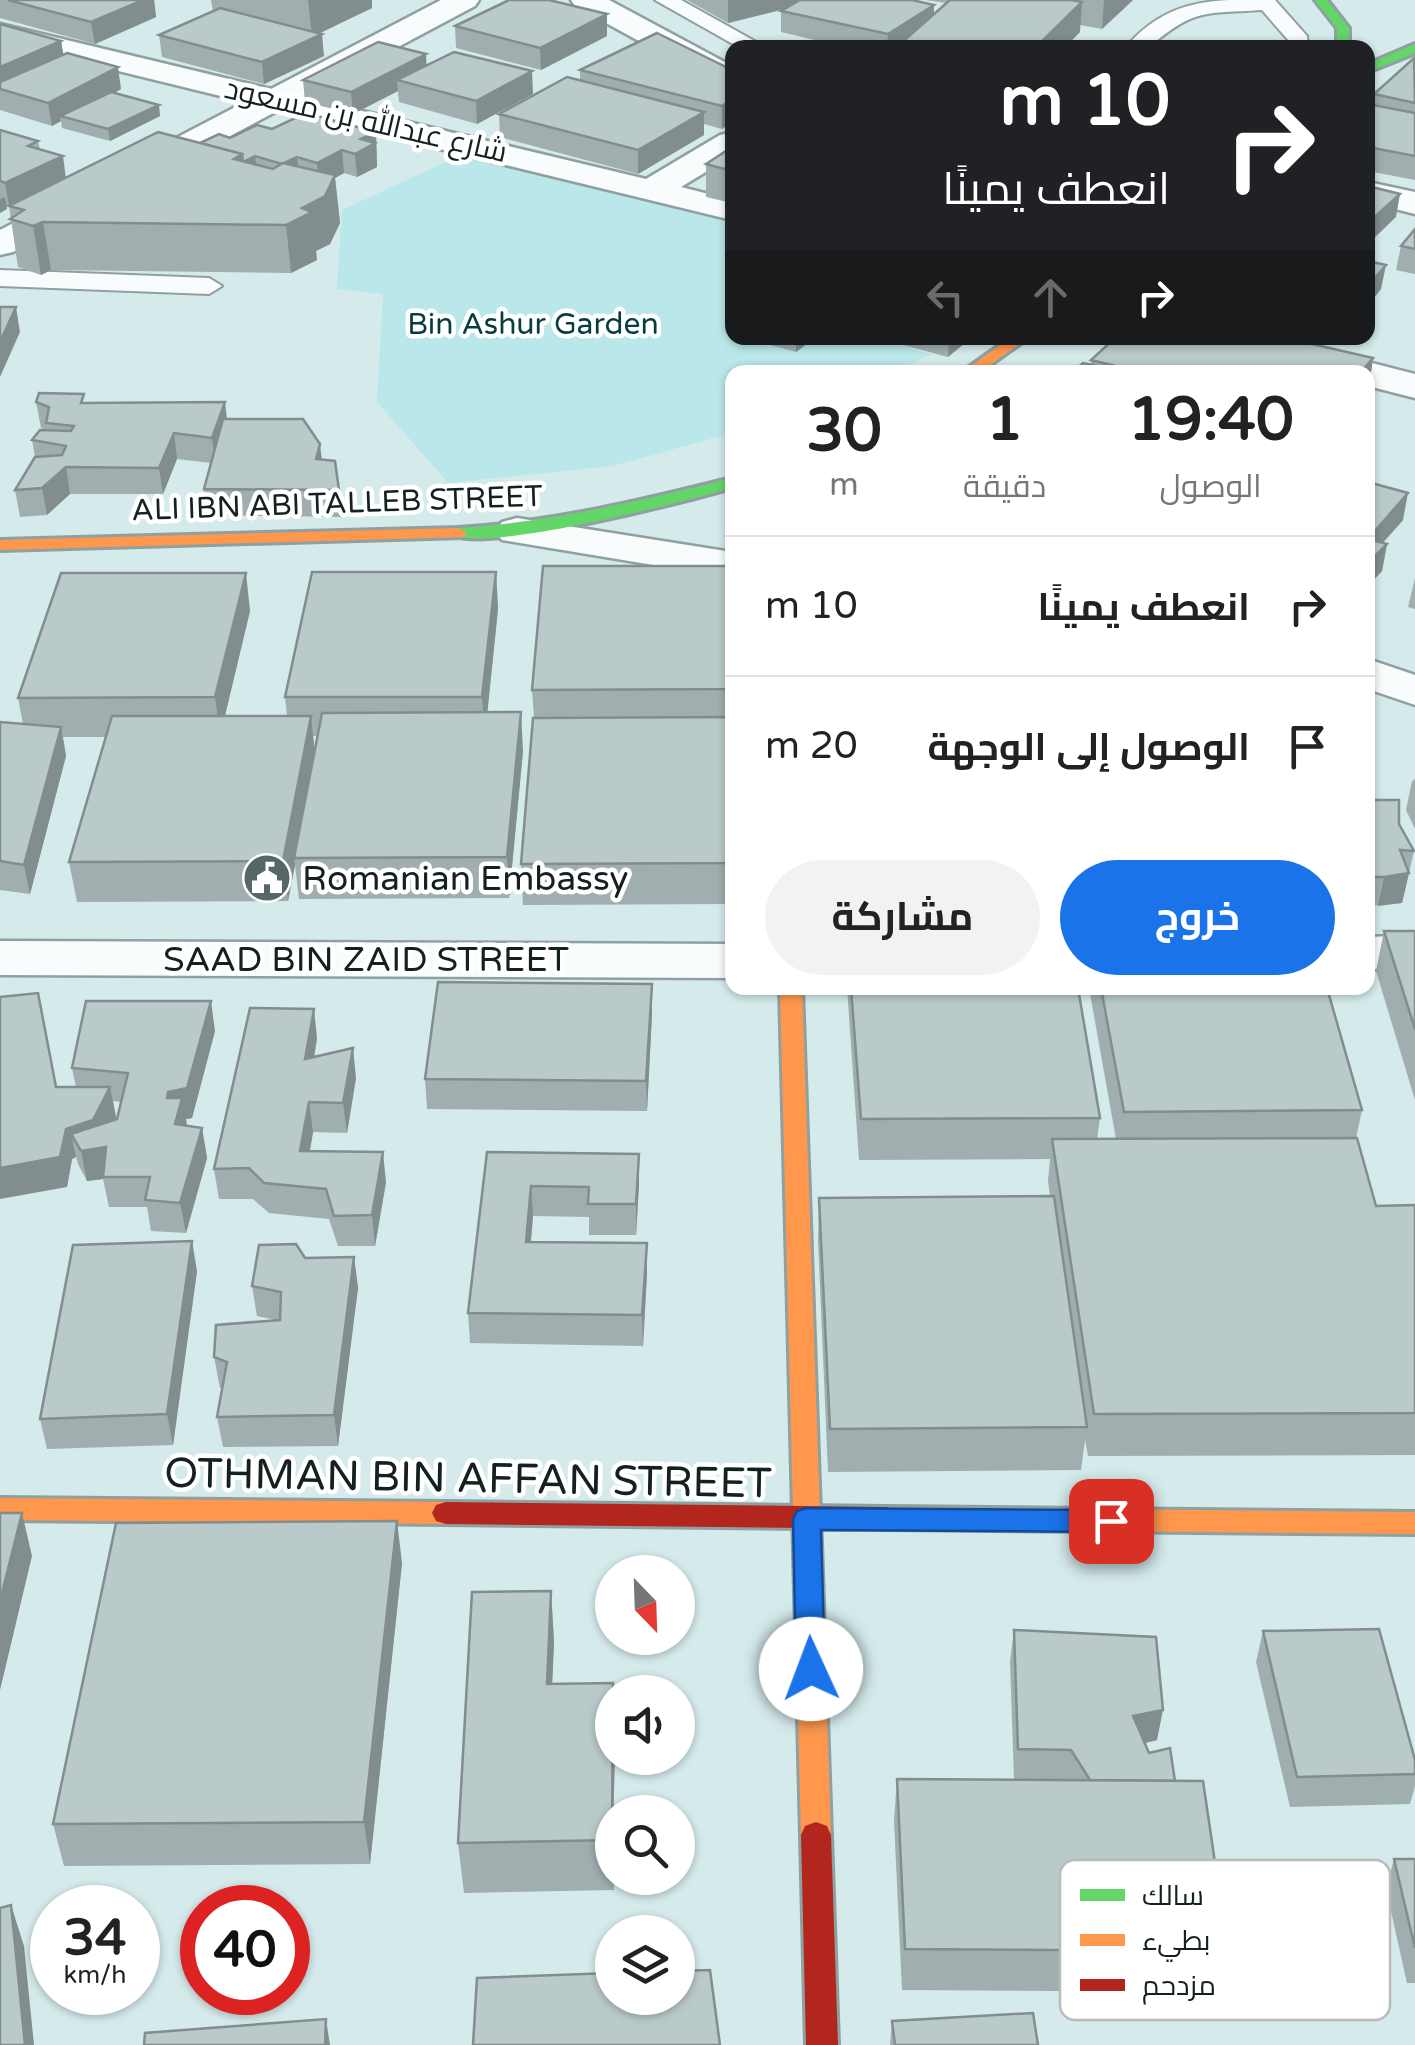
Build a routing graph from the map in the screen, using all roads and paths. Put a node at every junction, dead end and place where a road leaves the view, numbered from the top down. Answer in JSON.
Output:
{"nodes":[{"id":1,"x":464,"y":0,"type":"edge"},
{"id":2,"x":586,"y":0,"type":"edge"},
{"id":3,"x":665,"y":0,"type":"edge"},
{"id":4,"x":1322,"y":0,"type":"edge"},
{"id":5,"x":1260,"y":2,"type":"edge"},
{"id":6,"x":0,"y":33,"type":"edge"},
{"id":7,"x":742,"y":40,"type":"edge"},
{"id":8,"x":1144,"y":40,"type":"edge"},
{"id":9,"x":1300,"y":40,"type":"edge"},
{"id":10,"x":1344,"y":40,"type":"edge"},
{"id":11,"x":1415,"y":48,"type":"edge"},
{"id":12,"x":1375,"y":65,"type":"edge"},
{"id":13,"x":725,"y":76,"type":"edge"},
{"id":14,"x":278,"y":100,"type":"junction"},
{"id":15,"x":725,"y":146,"type":"edge"},
{"id":16,"x":654,"y":189,"type":"junction"},
{"id":17,"x":1375,"y":194,"type":"edge"},
{"id":18,"x":1415,"y":204,"type":"edge"},
{"id":19,"x":725,"y":208,"type":"edge"},
{"id":20,"x":0,"y":244,"type":"edge"},
{"id":21,"x":0,"y":278,"type":"edge"},
{"id":22,"x":210,"y":286,"type":"edge"},
{"id":23,"x":1010,"y":345,"type":"edge"},
{"id":24,"x":980,"y":365,"type":"edge"},
{"id":25,"x":1375,"y":376,"type":"edge"},
{"id":26,"x":1415,"y":386,"type":"edge"},
{"id":27,"x":725,"y":486,"type":"edge"},
{"id":28,"x":518,"y":531,"type":"junction"},
{"id":29,"x":0,"y":545,"type":"edge"},
{"id":30,"x":725,"y":564,"type":"edge"},
{"id":31,"x":1375,"y":676,"type":"edge"},
{"id":32,"x":1415,"y":690,"type":"edge"},
{"id":33,"x":1415,"y":952,"type":"edge"},
{"id":34,"x":1375,"y":953,"type":"edge"},
{"id":35,"x":0,"y":958,"type":"edge"},
{"id":36,"x":725,"y":961,"type":"edge"},
{"id":37,"x":790,"y":995,"type":"edge"},
{"id":38,"x":0,"y":1508,"type":"edge"},
{"id":39,"x":806,"y":1519,"type":"junction"},
{"id":40,"x":1415,"y":1523,"type":"edge"},
{"id":41,"x":822,"y":2045,"type":"edge"}],
"edges":[{"from":1,"to":14,"type":"street"},
{"from":2,"to":13,"type":"street"},
{"from":3,"to":7,"type":"lane"},
{"from":4,"to":10,"type":"street"},
{"from":5,"to":8,"type":"lane"},
{"from":5,"to":9,"type":"lane"},
{"from":6,"to":14,"type":"street","name":"شارع عبدالله بن مسعود"},
{"from":11,"to":12,"type":"street"},
{"from":14,"to":16,"type":"street","name":"شارع عبدالله بن مسعود"},
{"from":14,"to":20,"type":"street"},
{"from":15,"to":16,"type":"street"},
{"from":16,"to":19,"type":"street","name":"شارع عبدالله بن مسعود"},
{"from":17,"to":18,"type":"street"},
{"from":21,"to":22,"type":"lane"},
{"from":23,"to":24,"type":"street"},
{"from":25,"to":26,"type":"street"},
{"from":27,"to":28,"type":"street","name":"ALI IBN ABI TALLEB STREET"},
{"from":28,"to":29,"type":"street","name":"ALI IBN ABI TALLEB STREET"},
{"from":28,"to":30,"type":"street"},
{"from":31,"to":32,"type":"street"},
{"from":33,"to":34,"type":"street"},
{"from":35,"to":36,"type":"street","name":"SAAD BIN ZAID STREET"},
{"from":37,"to":39,"type":"street"},
{"from":38,"to":39,"type":"street","name":"OTHMAN BIN AFFAN STREET"},
{"from":39,"to":40,"type":"street","name":"OTHMAN BIN AFFAN STREET"},
{"from":39,"to":41,"type":"street"}]}
